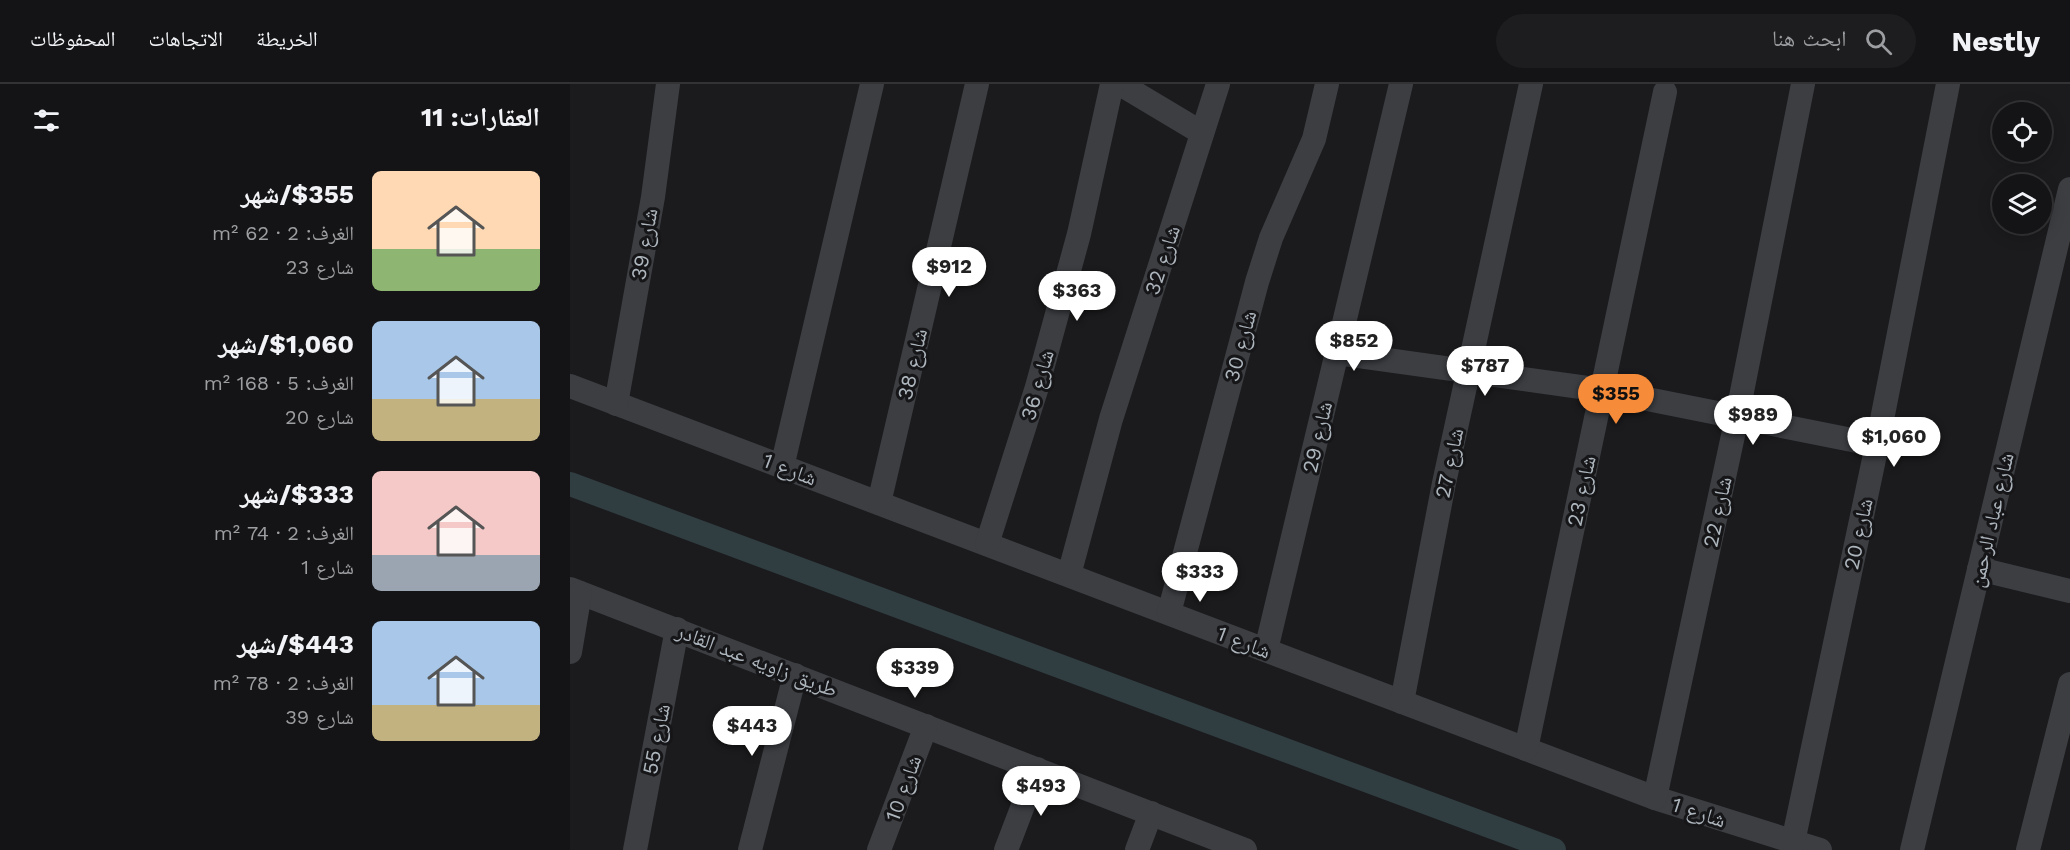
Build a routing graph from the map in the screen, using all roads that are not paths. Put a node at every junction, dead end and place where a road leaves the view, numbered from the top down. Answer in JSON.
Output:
{"nodes":[{"id":1,"x":668,"y":84,"type":"edge"},
{"id":2,"x":872,"y":84,"type":"edge"},
{"id":3,"x":977,"y":84,"type":"edge"},
{"id":4,"x":1112,"y":84,"type":"edge"},
{"id":5,"x":1120,"y":84,"type":"edge"},
{"id":6,"x":1218,"y":84,"type":"edge"},
{"id":7,"x":1327,"y":84,"type":"edge"},
{"id":8,"x":1401,"y":84,"type":"edge"},
{"id":9,"x":1531,"y":84,"type":"edge"},
{"id":10,"x":1803,"y":84,"type":"edge"},
{"id":11,"x":1948,"y":84,"type":"edge"},
{"id":12,"x":1665,"y":92,"type":"dead end"},
{"id":13,"x":1202,"y":133,"type":"junction"},
{"id":14,"x":2070,"y":189,"type":"edge"},
{"id":15,"x":1338,"y":352,"type":"junction"},
{"id":16,"x":1470,"y":371,"type":"junction"},
{"id":17,"x":570,"y":386,"type":"edge"},
{"id":18,"x":1602,"y":390,"type":"junction"},
{"id":19,"x":616,"y":404,"type":"junction"},
{"id":20,"x":1737,"y":417,"type":"junction"},
{"id":21,"x":1877,"y":445,"type":"junction"},
{"id":22,"x":782,"y":467,"type":"junction"},
{"id":23,"x":879,"y":503,"type":"junction"},
{"id":24,"x":987,"y":544,"type":"junction"},
{"id":25,"x":1979,"y":569,"type":"junction"},
{"id":26,"x":1069,"y":575,"type":"junction"},
{"id":27,"x":575,"y":591,"type":"edge"},
{"id":28,"x":2070,"y":591,"type":"edge"},
{"id":29,"x":1169,"y":613,"type":"junction"},
{"id":30,"x":677,"y":629,"type":"junction"},
{"id":31,"x":1266,"y":650,"type":"junction"},
{"id":32,"x":570,"y":652,"type":"edge"},
{"id":33,"x":795,"y":675,"type":"junction"},
{"id":34,"x":2070,"y":684,"type":"edge"},
{"id":35,"x":1402,"y":702,"type":"junction"},
{"id":36,"x":926,"y":726,"type":"junction"},
{"id":37,"x":1526,"y":749,"type":"junction"},
{"id":38,"x":1037,"y":769,"type":"junction"},
{"id":39,"x":1655,"y":798,"type":"junction"},
{"id":40,"x":1151,"y":813,"type":"junction"},
{"id":41,"x":1793,"y":843,"type":"junction"},
{"id":42,"x":635,"y":850,"type":"edge"},
{"id":43,"x":750,"y":850,"type":"edge"},
{"id":44,"x":879,"y":850,"type":"edge"},
{"id":45,"x":1006,"y":850,"type":"edge"},
{"id":46,"x":1137,"y":850,"type":"edge"},
{"id":47,"x":1245,"y":850,"type":"edge"},
{"id":48,"x":1820,"y":850,"type":"edge"},
{"id":49,"x":1912,"y":850,"type":"edge"},
{"id":50,"x":2028,"y":850,"type":"edge"}],
"edges":[{"from":1,"to":19,"type":"street","name":"شارع 39"},
{"from":2,"to":22,"type":"street"},
{"from":3,"to":23,"type":"street","name":"شارع 38"},
{"from":4,"to":24,"type":"street","name":"شارع 36"},
{"from":5,"to":13,"type":"street"},
{"from":6,"to":13,"type":"street","name":"شارع 32"},
{"from":7,"to":29,"type":"street","name":"شارع 30"},
{"from":8,"to":15,"type":"street","name":"شارع 29"},
{"from":9,"to":16,"type":"street","name":"شارع 27"},
{"from":10,"to":20,"type":"street","name":"شارع 22"},
{"from":11,"to":21,"type":"street","name":"شارع 20"},
{"from":12,"to":18,"type":"street","name":"شارع 23"},
{"from":13,"to":26,"type":"street","name":"شارع 32"},
{"from":14,"to":25,"type":"street","name":"شارع عباد الرحمن"},
{"from":15,"to":16,"type":"street"},
{"from":15,"to":31,"type":"street","name":"شارع 29"},
{"from":16,"to":18,"type":"street"},
{"from":16,"to":35,"type":"street","name":"شارع 27"},
{"from":17,"to":19,"type":"street","name":"شارع 1"},
{"from":18,"to":20,"type":"street"},
{"from":18,"to":37,"type":"street","name":"شارع 23"},
{"from":19,"to":22,"type":"street","name":"شارع 1"},
{"from":20,"to":21,"type":"street"},
{"from":20,"to":39,"type":"street","name":"شارع 22"},
{"from":21,"to":41,"type":"street","name":"شارع 20"},
{"from":22,"to":23,"type":"street","name":"شارع 1"},
{"from":23,"to":24,"type":"street","name":"شارع 1"},
{"from":24,"to":26,"type":"street","name":"شارع 1"},
{"from":25,"to":28,"type":"street"},
{"from":25,"to":49,"type":"street","name":"شارع عباد الرحمن"},
{"from":26,"to":29,"type":"street","name":"شارع 1"},
{"from":27,"to":30,"type":"street","name":"طريق زاويه عبد القادر"},
{"from":27,"to":32,"type":"street"},
{"from":29,"to":31,"type":"street","name":"شارع 1"},
{"from":30,"to":33,"type":"street","name":"طريق زاويه عبد القادر"},
{"from":30,"to":42,"type":"street","name":"شارع 55"},
{"from":31,"to":35,"type":"street","name":"شارع 1"},
{"from":33,"to":36,"type":"street","name":"طريق زاويه عبد القادر"},
{"from":33,"to":43,"type":"street"},
{"from":34,"to":50,"type":"street"},
{"from":35,"to":37,"type":"street","name":"شارع 1"},
{"from":36,"to":38,"type":"street","name":"طريق زاويه عبد القادر"},
{"from":36,"to":44,"type":"street","name":"شارع 10"},
{"from":37,"to":39,"type":"street","name":"شارع 1"},
{"from":38,"to":40,"type":"street","name":"طريق زاويه عبد القادر"},
{"from":38,"to":45,"type":"street"},
{"from":39,"to":41,"type":"street","name":"شارع 1"},
{"from":40,"to":46,"type":"street"},
{"from":40,"to":47,"type":"street","name":"طريق زاويه عبد القادر"},
{"from":41,"to":48,"type":"street","name":"شارع 1"}]}
